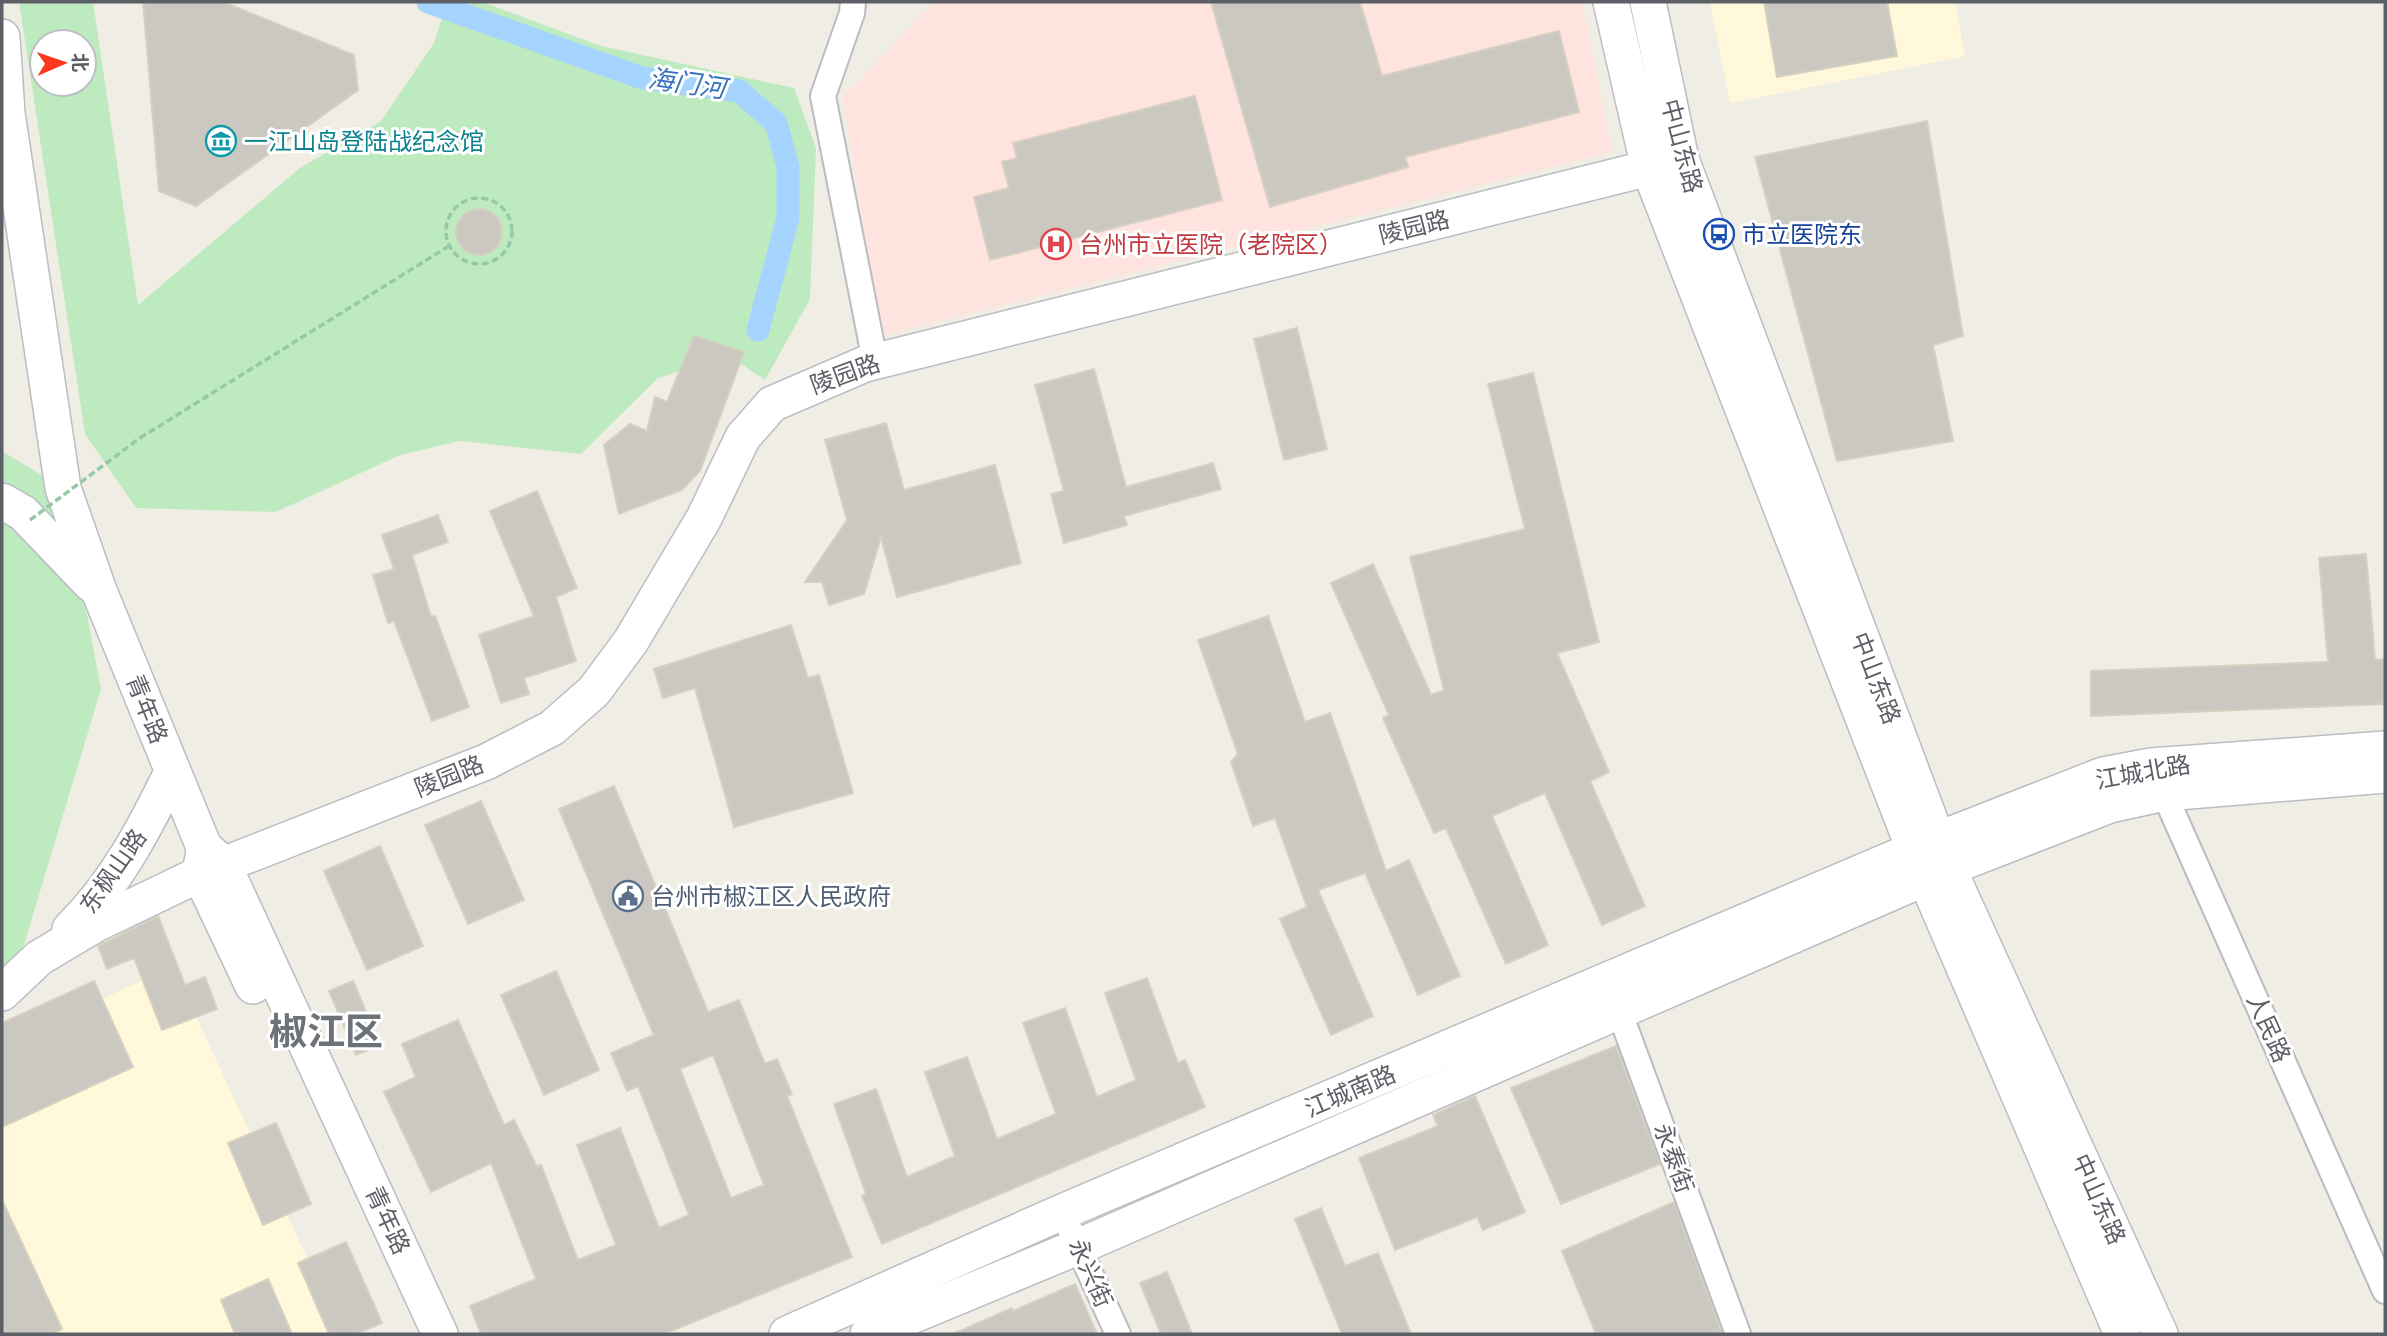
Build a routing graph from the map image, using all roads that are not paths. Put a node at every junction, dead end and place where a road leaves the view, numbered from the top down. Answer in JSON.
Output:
{"nodes":[{"id":1,"x":853,"y":2,"type":"edge"},
{"id":2,"x":1612,"y":2,"type":"edge"},
{"id":3,"x":1648,"y":2,"type":"edge"},
{"id":4,"x":2,"y":37,"type":"edge"},
{"id":5,"x":1649,"y":168,"type":"junction"},
{"id":6,"x":875,"y":362,"type":"junction"},
{"id":7,"x":2,"y":501,"type":"edge"},
{"id":8,"x":99,"y":592,"type":"junction"},
{"id":9,"x":2385,"y":749,"type":"edge"},
{"id":10,"x":172,"y":772,"type":"junction"},
{"id":11,"x":2385,"y":775,"type":"edge"},
{"id":12,"x":2158,"y":780,"type":"junction"},
{"id":13,"x":1931,"y":859,"type":"junction"},
{"id":14,"x":209,"y":862,"type":"junction"},
{"id":15,"x":39,"y":958,"type":"junction"},
{"id":16,"x":2,"y":993,"type":"edge"},
{"id":17,"x":1614,"y":996,"type":"junction"},
{"id":18,"x":1062,"y":1212,"type":"junction"},
{"id":19,"x":1080,"y":1246,"type":"junction"},
{"id":20,"x":2385,"y":1291,"type":"edge"},
{"id":21,"x":416,"y":1334,"type":"edge"},
{"id":22,"x":440,"y":1334,"type":"edge"},
{"id":23,"x":787,"y":1334,"type":"edge"},
{"id":24,"x":868,"y":1334,"type":"edge"},
{"id":25,"x":1118,"y":1334,"type":"edge"},
{"id":26,"x":1738,"y":1334,"type":"edge"},
{"id":27,"x":2122,"y":1334,"type":"edge"},
{"id":28,"x":2160,"y":1334,"type":"edge"}],
"edges":[{"from":1,"to":6,"type":"street"},
{"from":2,"to":5,"type":"main road","name":"中山东路"},
{"from":3,"to":13,"type":"main road","name":"中山东路"},
{"from":4,"to":8,"type":"main road","name":"青年路"},
{"from":5,"to":6,"type":"main road","name":"陵园路"},
{"from":5,"to":13,"type":"main road","name":"中山东路"},
{"from":6,"to":14,"type":"main road","name":"陵园路"},
{"from":7,"to":8,"type":"main road"},
{"from":8,"to":10,"type":"main road","name":"青年路"},
{"from":9,"to":12,"type":"main road","name":"江城北路"},
{"from":10,"to":14,"type":"main road","name":"青年路"},
{"from":10,"to":15,"type":"main road","name":"东枫山路"},
{"from":11,"to":12,"type":"main road","name":"江城北路"},
{"from":12,"to":13,"type":"main road","name":"江城北路"},
{"from":12,"to":20,"type":"street","name":"人民路"},
{"from":13,"to":17,"type":"main road","name":"江城南路"},
{"from":13,"to":27,"type":"main road","name":"中山东路"},
{"from":13,"to":28,"type":"main road","name":"中山东路"},
{"from":14,"to":15,"type":"main road","name":"东枫山路"},
{"from":14,"to":21,"type":"main road"},
{"from":14,"to":22,"type":"main road","name":"青年路"},
{"from":15,"to":16,"type":"main road","name":"东枫山路"},
{"from":17,"to":18,"type":"main road","name":"江城南路"},
{"from":17,"to":19,"type":"main road","name":"江城南路"},
{"from":17,"to":26,"type":"street","name":"永泰街"},
{"from":18,"to":19,"type":"street","name":"永兴街"},
{"from":18,"to":23,"type":"main road","name":"江城南路"},
{"from":19,"to":24,"type":"main road","name":"江城南路"},
{"from":19,"to":25,"type":"street","name":"永兴街"}]}
